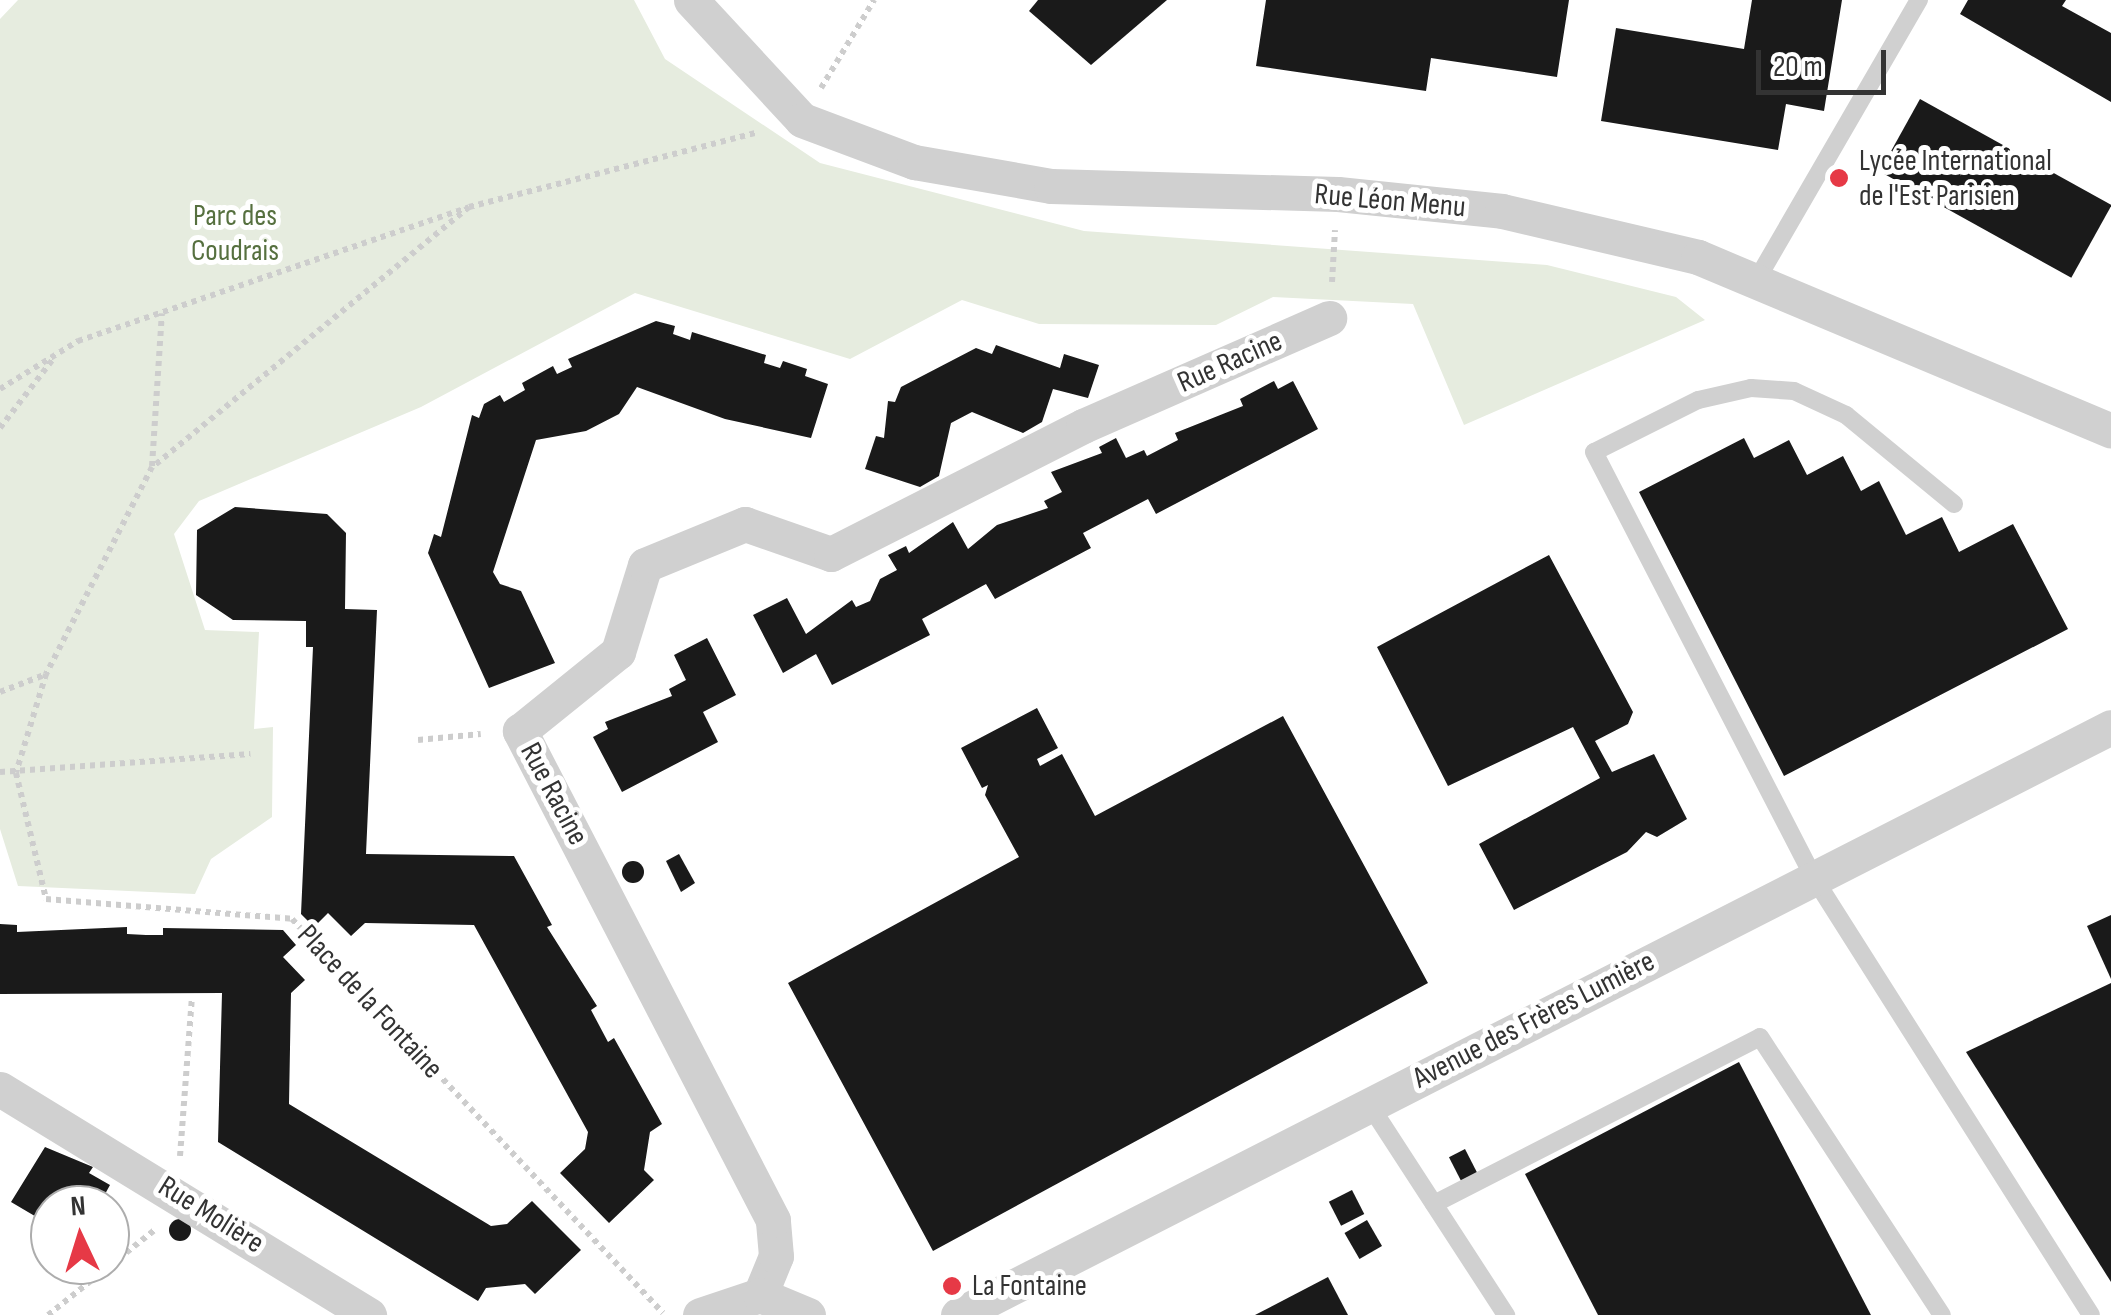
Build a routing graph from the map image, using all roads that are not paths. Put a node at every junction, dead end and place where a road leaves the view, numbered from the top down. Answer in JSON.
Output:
{"nodes":[{"id":1,"x":691,"y":0,"type":"edge"},
{"id":2,"x":1920,"y":0,"type":"edge"},
{"id":3,"x":1756,"y":281,"type":"junction"},
{"id":4,"x":1329,"y":318,"type":"road end"},
{"id":5,"x":2111,"y":431,"type":"edge"},
{"id":6,"x":1954,"y":504,"type":"dead end"},
{"id":7,"x":2111,"y":727,"type":"edge"},
{"id":8,"x":1814,"y":878,"type":"junction"},
{"id":9,"x":0,"y":1090,"type":"edge"},
{"id":10,"x":1369,"y":1104,"type":"junction"},
{"id":11,"x":1434,"y":1204,"type":"junction"},
{"id":12,"x":760,"y":1296,"type":"junction"},
{"id":13,"x":369,"y":1315,"type":"edge"},
{"id":14,"x":700,"y":1315,"type":"edge"},
{"id":15,"x":808,"y":1315,"type":"edge"},
{"id":16,"x":958,"y":1315,"type":"edge"},
{"id":17,"x":1506,"y":1315,"type":"edge"},
{"id":18,"x":1942,"y":1315,"type":"edge"},
{"id":19,"x":2091,"y":1315,"type":"edge"}],
"edges":[{"from":1,"to":3,"type":"street","name":"Rue Léon Menu"},
{"from":2,"to":3,"type":"lane"},
{"from":3,"to":5,"type":"street","name":"Rue Léon Menu"},
{"from":4,"to":12,"type":"street","name":"Rue Racine"},
{"from":6,"to":8,"type":"lane"},
{"from":7,"to":8,"type":"street","name":"Avenue des Frères Lumière"},
{"from":8,"to":10,"type":"street","name":"Avenue des Frères Lumière"},
{"from":8,"to":19,"type":"lane"},
{"from":9,"to":13,"type":"street","name":"Rue Molière"},
{"from":10,"to":11,"type":"lane"},
{"from":10,"to":16,"type":"street","name":"Avenue des Frères Lumière"},
{"from":11,"to":17,"type":"lane"},
{"from":11,"to":18,"type":"lane"},
{"from":12,"to":14,"type":"street"},
{"from":12,"to":15,"type":"street"}]}
